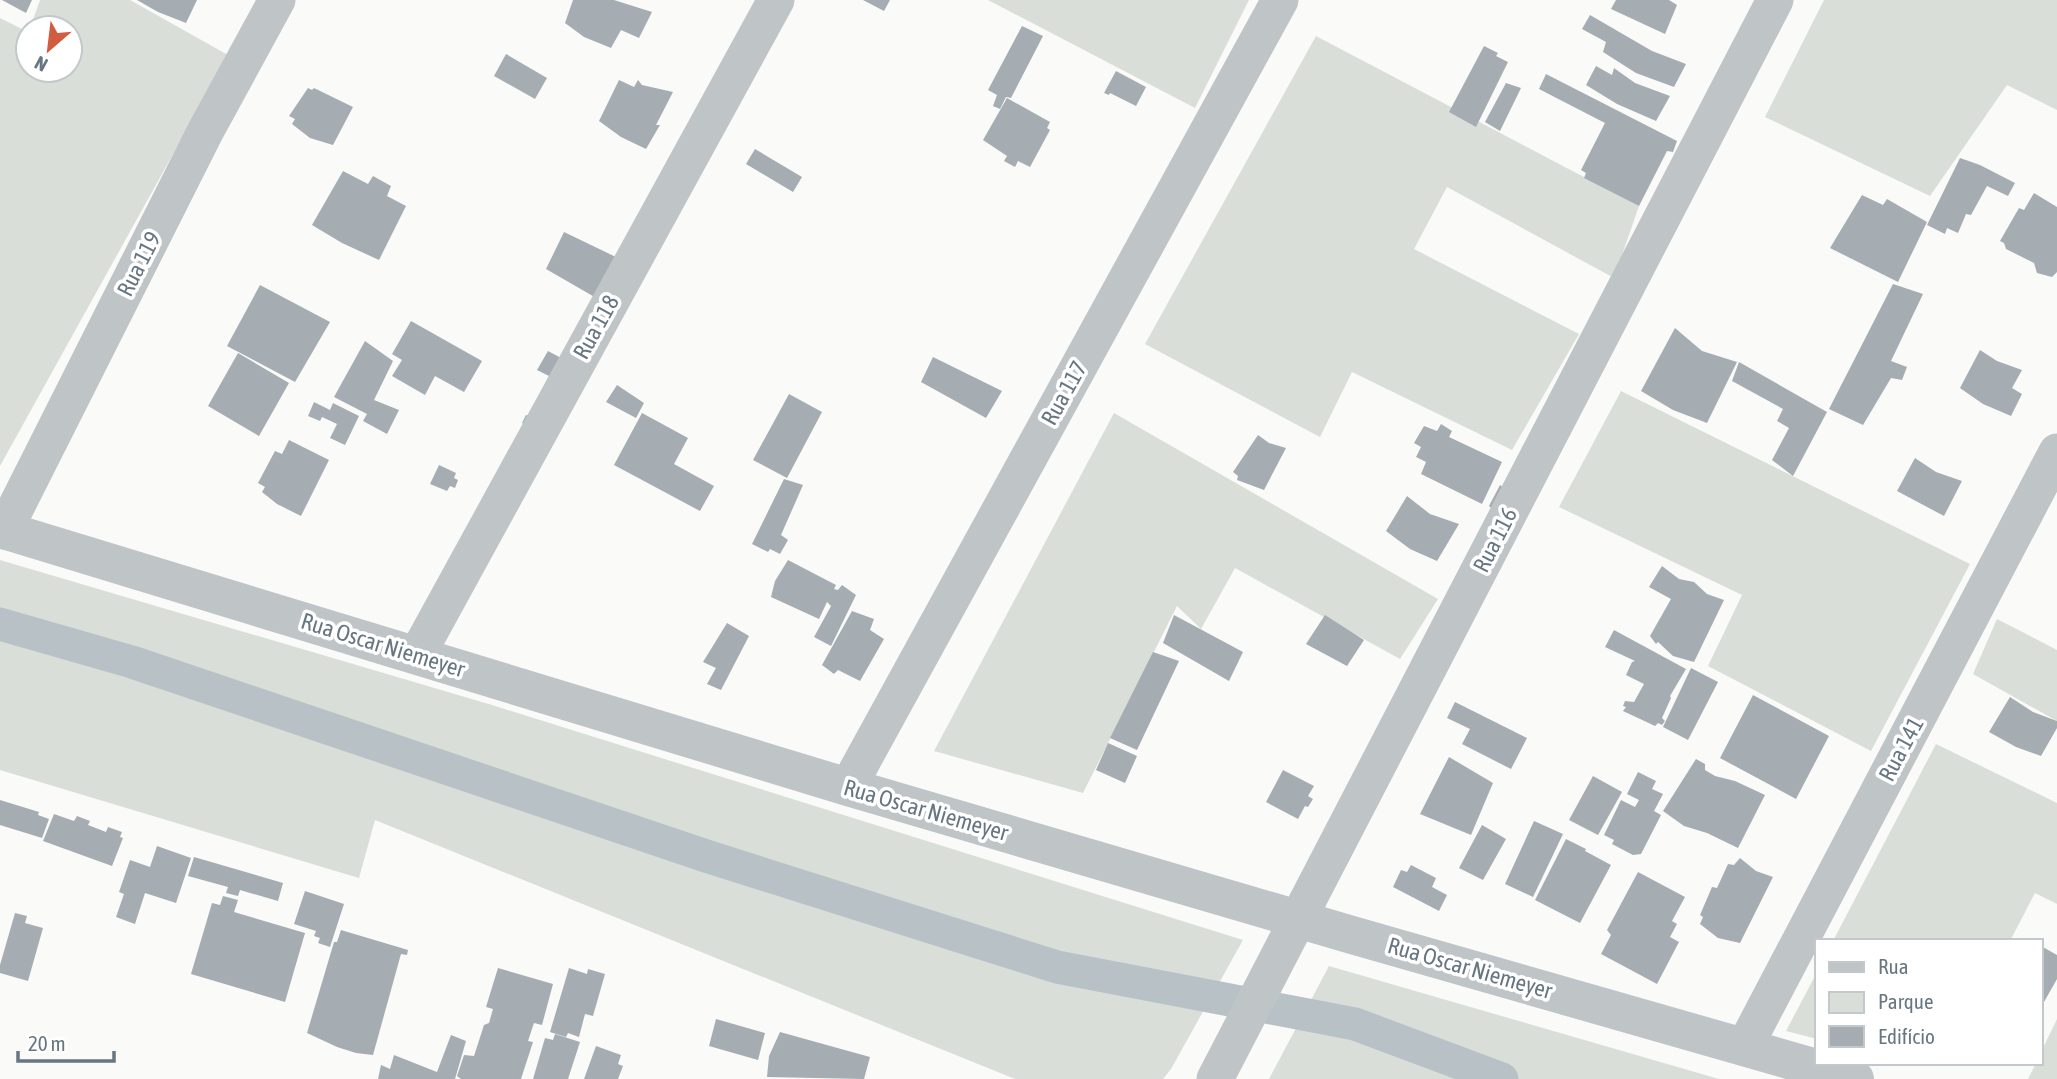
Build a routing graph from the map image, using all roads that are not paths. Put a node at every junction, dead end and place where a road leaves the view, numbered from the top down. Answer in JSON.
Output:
{"nodes":[{"id":1,"x":277,"y":0,"type":"edge"},
{"id":2,"x":776,"y":0,"type":"edge"},
{"id":3,"x":1280,"y":0,"type":"edge"},
{"id":4,"x":1775,"y":0,"type":"edge"},
{"id":5,"x":2057,"y":453,"type":"edge"},
{"id":6,"x":2,"y":530,"type":"edge"},
{"id":7,"x":417,"y":655,"type":"junction"},
{"id":8,"x":848,"y":787,"type":"junction"},
{"id":9,"x":1299,"y":919,"type":"junction"},
{"id":10,"x":1745,"y":1046,"type":"junction"},
{"id":11,"x":1215,"y":1079,"type":"edge"},
{"id":12,"x":1855,"y":1079,"type":"edge"}],
"edges":[{"from":1,"to":6,"type":"street","name":"Rua 119"},
{"from":2,"to":7,"type":"street","name":"Rua 118"},
{"from":3,"to":8,"type":"street","name":"Rua 117"},
{"from":4,"to":9,"type":"street","name":"Rua 116"},
{"from":5,"to":10,"type":"street","name":"Rua 141"},
{"from":6,"to":7,"type":"street","name":"Rua Oscar Niemeyer"},
{"from":7,"to":8,"type":"street","name":"Rua Oscar Niemeyer"},
{"from":8,"to":9,"type":"street","name":"Rua Oscar Niemeyer"},
{"from":9,"to":10,"type":"street","name":"Rua Oscar Niemeyer"},
{"from":9,"to":11,"type":"street","name":"Rua 116"},
{"from":10,"to":12,"type":"street","name":"Rua Oscar Niemeyer"}]}
